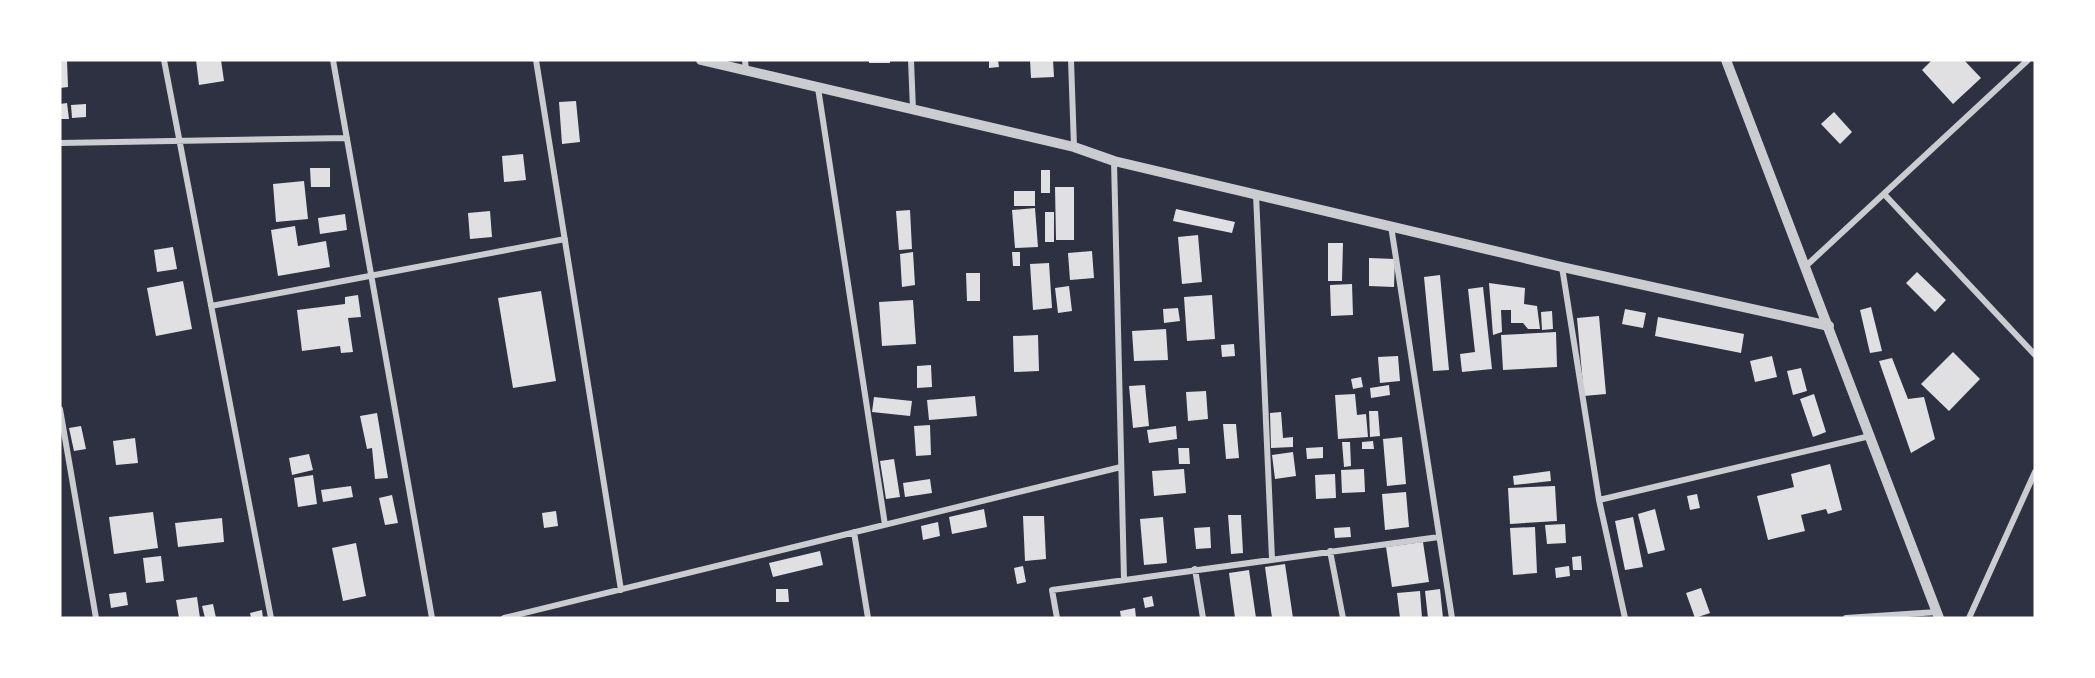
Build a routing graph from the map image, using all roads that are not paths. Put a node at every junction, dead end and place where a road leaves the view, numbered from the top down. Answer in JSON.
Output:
{"nodes":[{"id":1,"x":164,"y":60,"type":"edge"},
{"id":2,"x":333,"y":60,"type":"edge"},
{"id":3,"x":536,"y":60,"type":"edge"},
{"id":4,"x":701,"y":60,"type":"edge"},
{"id":5,"x":911,"y":60,"type":"edge"},
{"id":6,"x":1071,"y":60,"type":"edge"},
{"id":7,"x":1726,"y":60,"type":"edge"},
{"id":8,"x":2028,"y":60,"type":"edge"},
{"id":9,"x":746,"y":65,"type":"edge"},
{"id":10,"x":818,"y":88,"type":"junction"},
{"id":11,"x":913,"y":110,"type":"junction"},
{"id":12,"x":347,"y":138,"type":"junction"},
{"id":13,"x":180,"y":141,"type":"junction"},
{"id":14,"x":60,"y":143,"type":"edge"},
{"id":15,"x":1074,"y":147,"type":"junction"},
{"id":16,"x":1114,"y":161,"type":"junction"},
{"id":17,"x":1256,"y":194,"type":"junction"},
{"id":18,"x":1884,"y":194,"type":"junction"},
{"id":19,"x":1391,"y":226,"type":"junction"},
{"id":20,"x":565,"y":239,"type":"junction"},
{"id":21,"x":1806,"y":266,"type":"junction"},
{"id":22,"x":1562,"y":267,"type":"junction"},
{"id":23,"x":371,"y":276,"type":"junction"},
{"id":24,"x":211,"y":306,"type":"junction"},
{"id":25,"x":1829,"y":327,"type":"junction"},
{"id":26,"x":2035,"y":355,"type":"edge"},
{"id":27,"x":60,"y":410,"type":"edge"},
{"id":28,"x":1871,"y":436,"type":"junction"},
{"id":29,"x":1121,"y":467,"type":"junction"},
{"id":30,"x":2035,"y":472,"type":"edge"},
{"id":31,"x":1599,"y":500,"type":"junction"},
{"id":32,"x":885,"y":525,"type":"junction"},
{"id":33,"x":854,"y":532,"type":"junction"},
{"id":34,"x":1439,"y":537,"type":"junction"},
{"id":35,"x":1330,"y":551,"type":"junction"},
{"id":36,"x":1272,"y":559,"type":"junction"},
{"id":37,"x":1195,"y":569,"type":"junction"},
{"id":38,"x":1124,"y":579,"type":"junction"},
{"id":39,"x":621,"y":590,"type":"junction"},
{"id":40,"x":1938,"y":615,"type":"edge"},
{"id":41,"x":96,"y":618,"type":"edge"},
{"id":42,"x":271,"y":618,"type":"edge"},
{"id":43,"x":432,"y":618,"type":"edge"},
{"id":44,"x":504,"y":618,"type":"edge"},
{"id":45,"x":868,"y":618,"type":"edge"},
{"id":46,"x":1057,"y":618,"type":"edge"},
{"id":47,"x":1203,"y":618,"type":"edge"},
{"id":48,"x":1343,"y":618,"type":"edge"},
{"id":49,"x":1452,"y":618,"type":"edge"},
{"id":50,"x":1625,"y":618,"type":"edge"},
{"id":51,"x":1846,"y":618,"type":"edge"},
{"id":52,"x":1969,"y":618,"type":"edge"}],
"edges":[{"from":1,"to":13,"type":"street"},
{"from":2,"to":12,"type":"street"},
{"from":3,"to":20,"type":"street"},
{"from":4,"to":9,"type":"street"},
{"from":5,"to":11,"type":"street"},
{"from":6,"to":15,"type":"street"},
{"from":7,"to":21,"type":"street"},
{"from":8,"to":18,"type":"street"},
{"from":9,"to":10,"type":"street"},
{"from":10,"to":11,"type":"street"},
{"from":10,"to":32,"type":"street"},
{"from":11,"to":15,"type":"street"},
{"from":12,"to":13,"type":"street"},
{"from":12,"to":23,"type":"street"},
{"from":13,"to":14,"type":"street"},
{"from":13,"to":24,"type":"street"},
{"from":15,"to":16,"type":"street"},
{"from":16,"to":17,"type":"street"},
{"from":16,"to":29,"type":"street"},
{"from":17,"to":19,"type":"street"},
{"from":17,"to":36,"type":"street"},
{"from":18,"to":21,"type":"street"},
{"from":18,"to":26,"type":"street"},
{"from":19,"to":22,"type":"street"},
{"from":19,"to":34,"type":"street"},
{"from":20,"to":23,"type":"street"},
{"from":20,"to":39,"type":"street"},
{"from":21,"to":25,"type":"street"},
{"from":22,"to":25,"type":"street"},
{"from":22,"to":31,"type":"street"},
{"from":23,"to":24,"type":"street"},
{"from":23,"to":43,"type":"street"},
{"from":24,"to":42,"type":"street"},
{"from":25,"to":28,"type":"street"},
{"from":27,"to":41,"type":"street"},
{"from":28,"to":31,"type":"street"},
{"from":28,"to":40,"type":"street"},
{"from":29,"to":32,"type":"street"},
{"from":29,"to":38,"type":"street"},
{"from":30,"to":52,"type":"street"},
{"from":31,"to":50,"type":"street"},
{"from":32,"to":33,"type":"street"},
{"from":33,"to":39,"type":"street"},
{"from":33,"to":45,"type":"street"},
{"from":34,"to":35,"type":"street"},
{"from":34,"to":49,"type":"street"},
{"from":35,"to":36,"type":"street"},
{"from":35,"to":48,"type":"street"},
{"from":36,"to":37,"type":"street"},
{"from":37,"to":38,"type":"street"},
{"from":37,"to":47,"type":"street"},
{"from":38,"to":46,"type":"street"},
{"from":39,"to":44,"type":"street"},
{"from":40,"to":51,"type":"street"}]}
